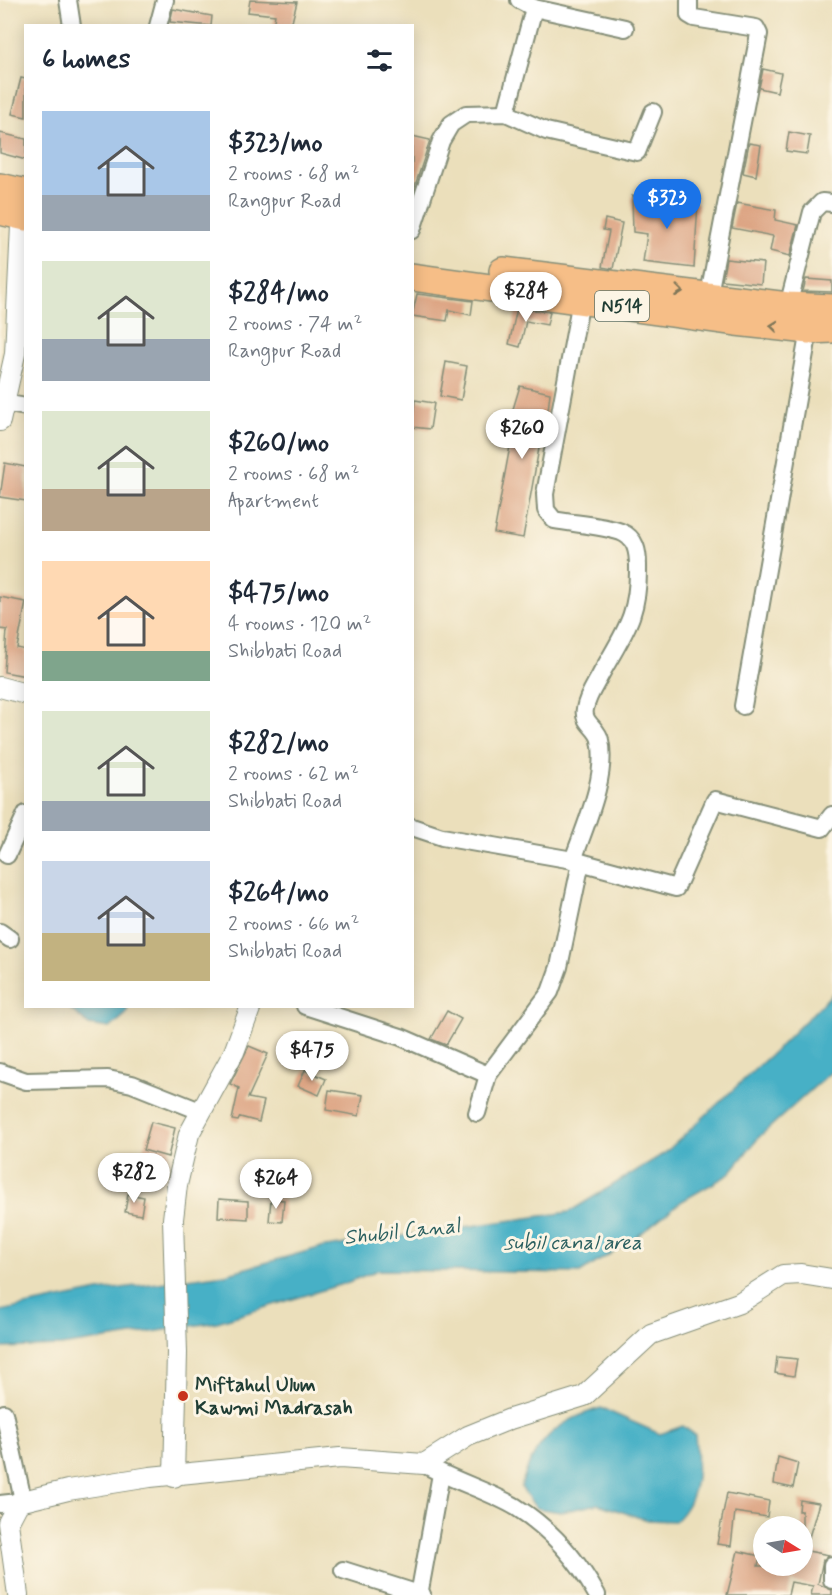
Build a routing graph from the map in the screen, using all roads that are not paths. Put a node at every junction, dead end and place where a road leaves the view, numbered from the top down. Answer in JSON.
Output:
{"nodes":[{"id":1,"x":68,"y":0,"type":"edge"},
{"id":2,"x":165,"y":0,"type":"edge"},
{"id":3,"x":519,"y":0,"type":"edge"},
{"id":4,"x":689,"y":0,"type":"edge"},
{"id":5,"x":534,"y":8,"type":"junction"},
{"id":6,"x":72,"y":24,"type":"edge"},
{"id":7,"x":159,"y":24,"type":"edge"},
{"id":8,"x":625,"y":28,"type":"dead end"},
{"id":9,"x":653,"y":112,"type":"dead end"},
{"id":10,"x":506,"y":113,"type":"junction"},
{"id":11,"x":17,"y":201,"type":"edge"},
{"id":12,"x":832,"y":202,"type":"edge"},
{"id":13,"x":414,"y":224,"type":"edge"},
{"id":14,"x":414,"y":260,"type":"edge"},
{"id":15,"x":414,"y":277,"type":"edge"},
{"id":16,"x":709,"y":294,"type":"junction"},
{"id":17,"x":581,"y":300,"type":"junction"},
{"id":18,"x":788,"y":306,"type":"junction"},
{"id":19,"x":832,"y":308,"type":"edge"},
{"id":20,"x":821,"y":330,"type":"edge"},
{"id":21,"x":24,"y":407,"type":"edge"},
{"id":22,"x":2,"y":412,"type":"edge"},
{"id":23,"x":0,"y":687,"type":"edge"},
{"id":24,"x":24,"y":693,"type":"edge"},
{"id":25,"x":743,"y":706,"type":"dead end"},
{"id":26,"x":832,"y":815,"type":"edge"},
{"id":27,"x":24,"y":818,"type":"edge"},
{"id":28,"x":414,"y":828,"type":"edge"},
{"id":29,"x":7,"y":855,"type":"dead end"},
{"id":30,"x":577,"y":861,"type":"junction"},
{"id":31,"x":250,"y":1008,"type":"edge"},
{"id":32,"x":311,"y":1008,"type":"edge"},
{"id":33,"x":0,"y":1072,"type":"edge"},
{"id":34,"x":488,"y":1075,"type":"junction"},
{"id":35,"x":200,"y":1111,"type":"junction"},
{"id":36,"x":477,"y":1113,"type":"dead end"},
{"id":37,"x":832,"y":1279,"type":"edge"},
{"id":38,"x":4,"y":1413,"type":"dead end"},
{"id":39,"x":424,"y":1464,"type":"junction"},
{"id":40,"x":441,"y":1474,"type":"junction"},
{"id":41,"x":174,"y":1477,"type":"junction"},
{"id":42,"x":14,"y":1502,"type":"edge"},
{"id":43,"x":832,"y":1564,"type":"edge"},
{"id":44,"x":343,"y":1570,"type":"dead end"},
{"id":45,"x":832,"y":1580,"type":"edge"},
{"id":46,"x":18,"y":1595,"type":"edge"},
{"id":47,"x":422,"y":1595,"type":"edge"},
{"id":48,"x":597,"y":1595,"type":"edge"}],
"edges":[{"from":1,"to":6,"type":"street"},
{"from":2,"to":7,"type":"street"},
{"from":3,"to":5,"type":"street"},
{"from":4,"to":16,"type":"street"},
{"from":5,"to":8,"type":"street"},
{"from":5,"to":10,"type":"street"},
{"from":9,"to":10,"type":"street"},
{"from":10,"to":13,"type":"street"},
{"from":11,"to":22,"type":"street"},
{"from":12,"to":18,"type":"street"},
{"from":14,"to":16,"type":"highway","number":"N514","one_way":true},
{"from":15,"to":17,"type":"highway","number":"N514"},
{"from":16,"to":18,"type":"highway","number":"N514"},
{"from":20,"to":17,"type":"highway","number":"N514","one_way":true},
{"from":17,"to":30,"type":"street"},
{"from":18,"to":19,"type":"highway","number":"N514"},
{"from":20,"to":25,"type":"street"},
{"from":21,"to":22,"type":"street"},
{"from":23,"to":24,"type":"street"},
{"from":26,"to":30,"type":"street"},
{"from":27,"to":29,"type":"street"},
{"from":28,"to":30,"type":"street"},
{"from":30,"to":34,"type":"street"},
{"from":31,"to":35,"type":"street"},
{"from":32,"to":34,"type":"street"},
{"from":33,"to":35,"type":"street"},
{"from":34,"to":36,"type":"street"},
{"from":35,"to":41,"type":"street"},
{"from":37,"to":39,"type":"street"},
{"from":38,"to":42,"type":"street"},
{"from":39,"to":40,"type":"street"},
{"from":39,"to":41,"type":"street"},
{"from":40,"to":47,"type":"street"},
{"from":40,"to":48,"type":"street"},
{"from":41,"to":42,"type":"street"},
{"from":42,"to":46,"type":"street"},
{"from":43,"to":45,"type":"street"},
{"from":44,"to":47,"type":"street"}]}
